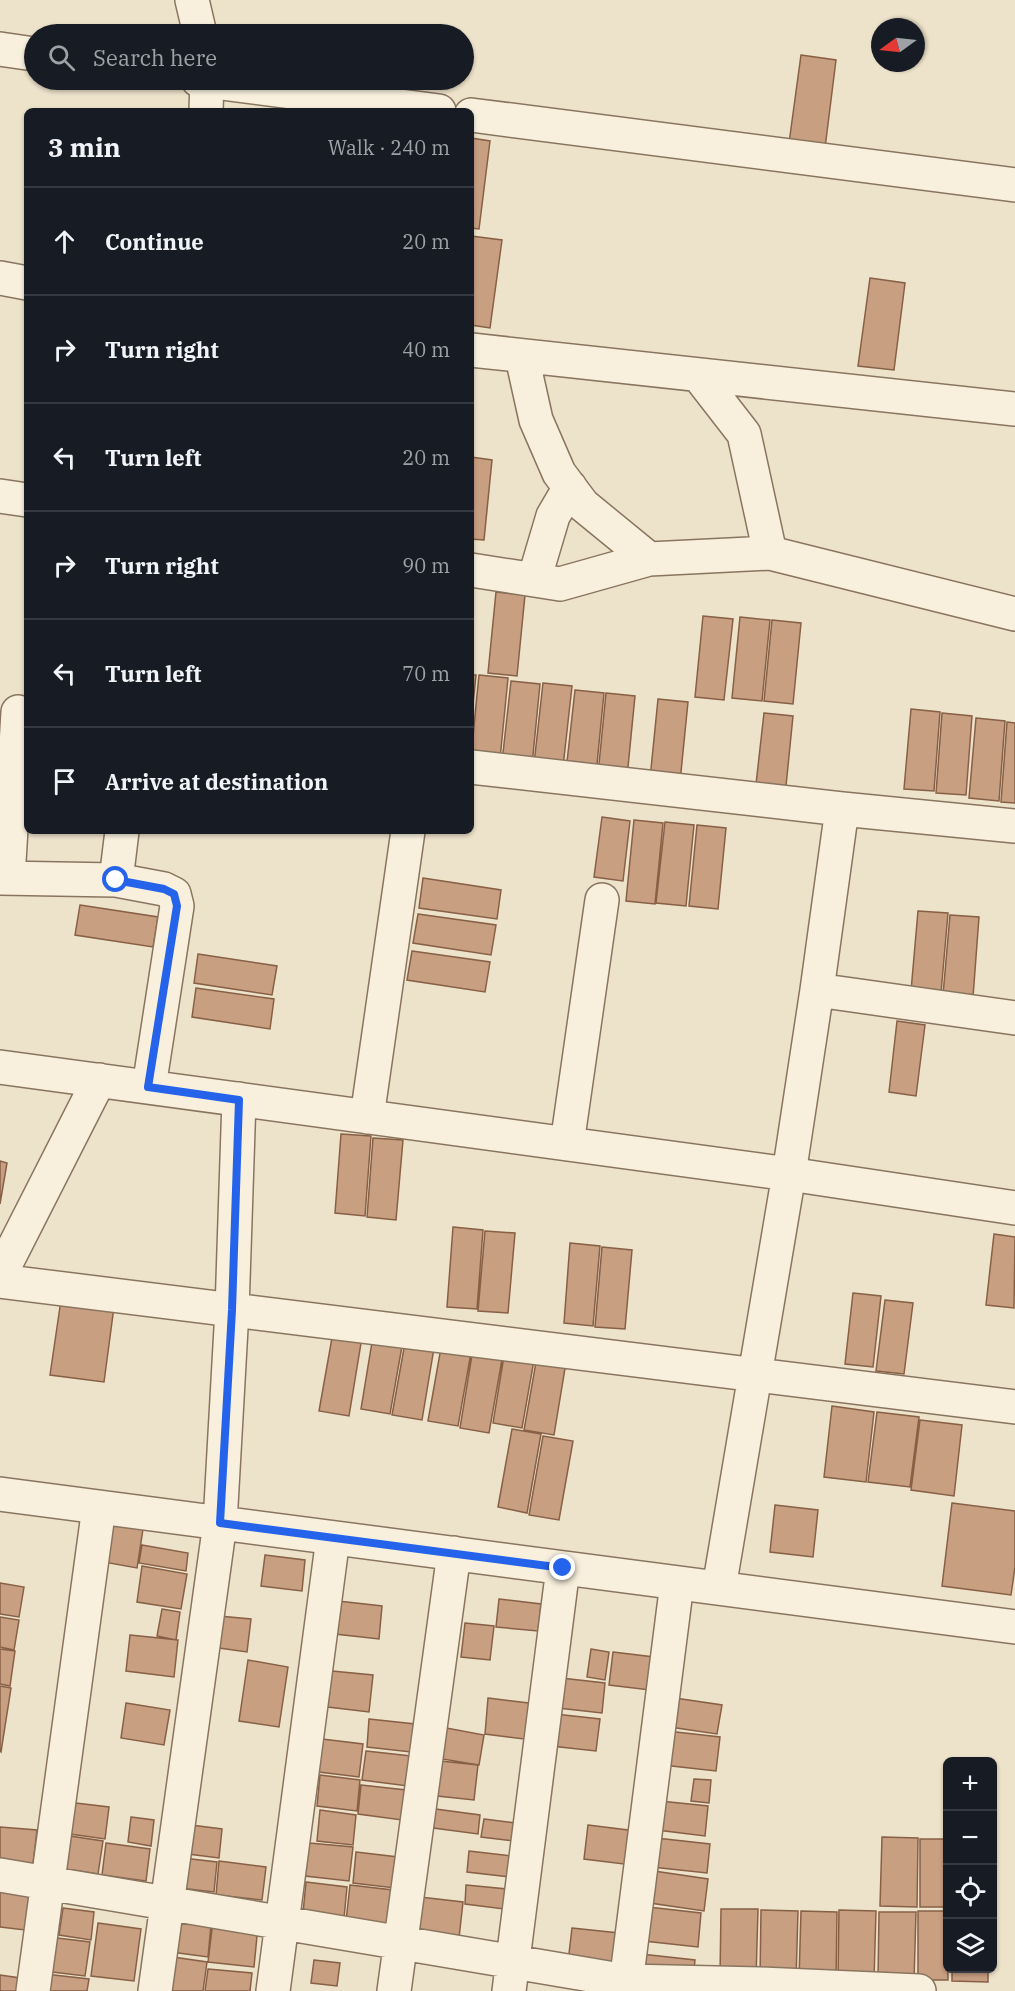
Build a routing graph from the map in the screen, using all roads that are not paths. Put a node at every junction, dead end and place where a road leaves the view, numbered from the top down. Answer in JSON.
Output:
{"nodes":[{"id":1,"x":192,"y":0,"type":"edge"},
{"id":2,"x":198,"y":24,"type":"edge"},
{"id":3,"x":0,"y":49,"type":"edge"},
{"id":4,"x":24,"y":53,"type":"edge"},
{"id":5,"x":225,"y":90,"type":"edge"},
{"id":6,"x":408,"y":108,"type":"edge"},
{"id":7,"x":474,"y":115,"type":"edge"},
{"id":8,"x":1015,"y":185,"type":"edge"},
{"id":9,"x":0,"y":278,"type":"edge"},
{"id":10,"x":24,"y":282,"type":"edge"},
{"id":11,"x":474,"y":350,"type":"edge"},
{"id":12,"x":522,"y":357,"type":"junction"},
{"id":13,"x":699,"y":376,"type":"junction"},
{"id":14,"x":1015,"y":409,"type":"edge"},
{"id":15,"x":570,"y":487,"type":"junction"},
{"id":16,"x":0,"y":496,"type":"edge"},
{"id":17,"x":24,"y":500,"type":"edge"},
{"id":18,"x":770,"y":553,"type":"junction"},
{"id":19,"x":649,"y":559,"type":"junction"},
{"id":20,"x":474,"y":570,"type":"edge"},
{"id":21,"x":534,"y":580,"type":"junction"},
{"id":22,"x":1015,"y":614,"type":"edge"},
{"id":23,"x":15,"y":712,"type":"edge"},
{"id":24,"x":474,"y":767,"type":"edge"},
{"id":25,"x":842,"y":809,"type":"junction"},
{"id":26,"x":1015,"y":826,"type":"edge"},
{"id":27,"x":122,"y":834,"type":"edge"},
{"id":28,"x":408,"y":834,"type":"edge"},
{"id":29,"x":4,"y":878,"type":"edge"},
{"id":30,"x":116,"y":880,"type":"junction"},
{"id":31,"x":602,"y":900,"type":"dead end"},
{"id":32,"x":817,"y":990,"type":"junction"},
{"id":33,"x":1015,"y":1018,"type":"edge"},
{"id":34,"x":0,"y":1067,"type":"edge"},
{"id":35,"x":99,"y":1080,"type":"junction"},
{"id":36,"x":148,"y":1087,"type":"junction"},
{"id":37,"x":239,"y":1100,"type":"junction"},
{"id":38,"x":368,"y":1117,"type":"junction"},
{"id":39,"x":567,"y":1144,"type":"junction"},
{"id":40,"x":789,"y":1174,"type":"junction"},
{"id":41,"x":1015,"y":1208,"type":"edge"},
{"id":42,"x":0,"y":1275,"type":"edge"},
{"id":43,"x":0,"y":1281,"type":"edge"},
{"id":44,"x":232,"y":1310,"type":"junction"},
{"id":45,"x":754,"y":1375,"type":"junction"},
{"id":46,"x":1015,"y":1407,"type":"edge"},
{"id":47,"x":0,"y":1494,"type":"edge"},
{"id":48,"x":99,"y":1507,"type":"junction"},
{"id":49,"x":220,"y":1523,"type":"junction"},
{"id":50,"x":333,"y":1538,"type":"junction"},
{"id":51,"x":454,"y":1553,"type":"junction"},
{"id":52,"x":563,"y":1568,"type":"junction"},
{"id":53,"x":677,"y":1583,"type":"junction"},
{"id":54,"x":719,"y":1588,"type":"junction"},
{"id":55,"x":1015,"y":1627,"type":"edge"},
{"id":56,"x":0,"y":1875,"type":"edge"},
{"id":57,"x":47,"y":1883,"type":"junction"},
{"id":58,"x":168,"y":1904,"type":"junction"},
{"id":59,"x":282,"y":1923,"type":"junction"},
{"id":60,"x":400,"y":1943,"type":"junction"},
{"id":61,"x":511,"y":1977,"type":"edge"},
{"id":62,"x":626,"y":1986,"type":"edge"},
{"id":63,"x":33,"y":1991,"type":"edge"},
{"id":64,"x":155,"y":1991,"type":"edge"},
{"id":65,"x":273,"y":1991,"type":"edge"},
{"id":66,"x":394,"y":1991,"type":"edge"},
{"id":67,"x":919,"y":1991,"type":"edge"}],
"edges":[{"from":1,"to":2,"type":"street"},
{"from":3,"to":4,"type":"street"},
{"from":5,"to":6,"type":"street"},
{"from":7,"to":8,"type":"street"},
{"from":9,"to":10,"type":"street"},
{"from":11,"to":12,"type":"street"},
{"from":12,"to":13,"type":"street"},
{"from":12,"to":15,"type":"street"},
{"from":13,"to":14,"type":"street"},
{"from":13,"to":18,"type":"street"},
{"from":15,"to":19,"type":"street"},
{"from":15,"to":21,"type":"street"},
{"from":16,"to":17,"type":"street"},
{"from":18,"to":19,"type":"street"},
{"from":18,"to":22,"type":"street"},
{"from":19,"to":21,"type":"street"},
{"from":20,"to":21,"type":"street"},
{"from":23,"to":29,"type":"street"},
{"from":24,"to":25,"type":"street"},
{"from":25,"to":26,"type":"street"},
{"from":25,"to":32,"type":"street"},
{"from":27,"to":30,"type":"street"},
{"from":28,"to":38,"type":"street"},
{"from":29,"to":30,"type":"street"},
{"from":30,"to":36,"type":"street"},
{"from":31,"to":39,"type":"street"},
{"from":32,"to":33,"type":"street"},
{"from":32,"to":40,"type":"street"},
{"from":34,"to":35,"type":"street"},
{"from":35,"to":36,"type":"street"},
{"from":35,"to":42,"type":"street"},
{"from":36,"to":37,"type":"street"},
{"from":37,"to":38,"type":"street"},
{"from":37,"to":44,"type":"street"},
{"from":38,"to":39,"type":"street"},
{"from":39,"to":40,"type":"street"},
{"from":40,"to":41,"type":"street"},
{"from":40,"to":45,"type":"street"},
{"from":43,"to":44,"type":"street"},
{"from":44,"to":45,"type":"street"},
{"from":44,"to":49,"type":"street"},
{"from":45,"to":46,"type":"street"},
{"from":45,"to":54,"type":"street"},
{"from":47,"to":48,"type":"street"},
{"from":48,"to":49,"type":"street"},
{"from":48,"to":57,"type":"street"},
{"from":49,"to":50,"type":"street"},
{"from":49,"to":58,"type":"street"},
{"from":50,"to":51,"type":"street"},
{"from":50,"to":59,"type":"street"},
{"from":51,"to":52,"type":"street"},
{"from":51,"to":60,"type":"street"},
{"from":52,"to":53,"type":"street"},
{"from":52,"to":61,"type":"street"},
{"from":53,"to":54,"type":"street"},
{"from":53,"to":62,"type":"street"},
{"from":54,"to":55,"type":"street"},
{"from":56,"to":57,"type":"street"},
{"from":57,"to":58,"type":"street"},
{"from":57,"to":63,"type":"street"},
{"from":58,"to":59,"type":"street"},
{"from":58,"to":64,"type":"street"},
{"from":59,"to":60,"type":"street"},
{"from":59,"to":65,"type":"street"},
{"from":60,"to":61,"type":"street"},
{"from":60,"to":66,"type":"street"},
{"from":61,"to":62,"type":"street"},
{"from":62,"to":67,"type":"street"}]}
